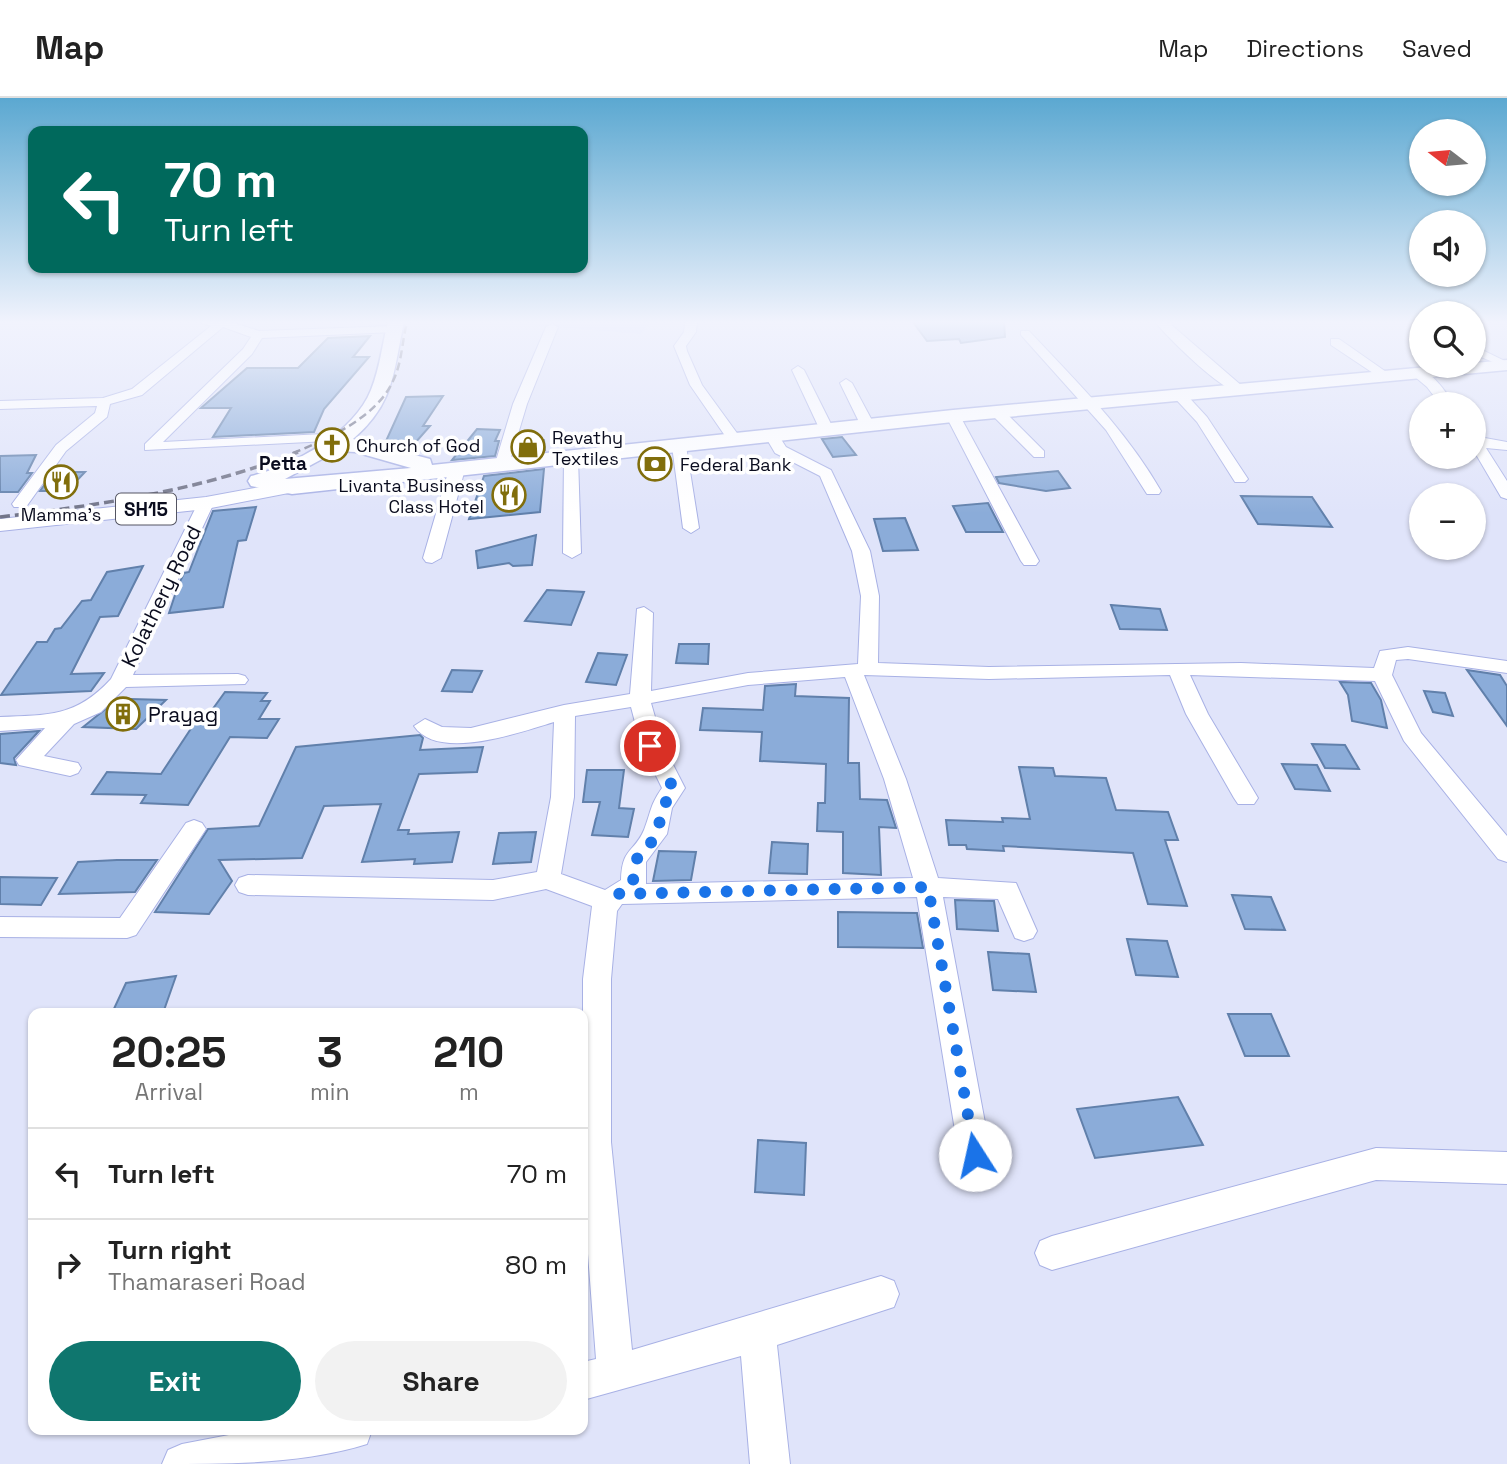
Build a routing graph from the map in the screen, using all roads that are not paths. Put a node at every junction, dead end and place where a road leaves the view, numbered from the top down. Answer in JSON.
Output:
{"nodes":[{"id":1,"x":145,"y":386,"type":"edge"},
{"id":2,"x":213,"y":386,"type":"edge"},
{"id":3,"x":383,"y":386,"type":"edge"},
{"id":4,"x":528,"y":386,"type":"edge"},
{"id":5,"x":696,"y":386,"type":"edge"},
{"id":6,"x":806,"y":386,"type":"edge"},
{"id":7,"x":847,"y":386,"type":"edge"},
{"id":8,"x":1072,"y":386,"type":"edge"},
{"id":9,"x":1234,"y":386,"type":"edge"},
{"id":10,"x":1265,"y":386,"type":"edge"},
{"id":11,"x":1237,"y":388,"type":"junction"},
{"id":12,"x":1178,"y":394,"type":"junction"},
{"id":13,"x":104,"y":402,"type":"junction"},
{"id":14,"x":1088,"y":403,"type":"junction"},
{"id":15,"x":0,"y":405,"type":"edge"},
{"id":16,"x":997,"y":412,"type":"junction"},
{"id":17,"x":953,"y":416,"type":"junction"},
{"id":18,"x":868,"y":426,"type":"junction"},
{"id":19,"x":827,"y":430,"type":"junction"},
{"id":20,"x":772,"y":436,"type":"junction"},
{"id":21,"x":735,"y":440,"type":"junction"},
{"id":22,"x":345,"y":443,"type":"junction"},
{"id":23,"x":1486,"y":443,"type":"edge"},
{"id":24,"x":679,"y":446,"type":"junction"},
{"id":25,"x":1507,"y":446,"type":"edge"},
{"id":26,"x":1039,"y":454,"type":"dead end"},
{"id":27,"x":571,"y":457,"type":"junction"},
{"id":28,"x":1486,"y":458,"type":"edge"},
{"id":29,"x":502,"y":464,"type":"junction"},
{"id":30,"x":441,"y":469,"type":"junction"},
{"id":31,"x":1240,"y":479,"type":"dead end"},
{"id":32,"x":260,"y":481,"type":"junction"},
{"id":33,"x":1504,"y":486,"type":"edge"},
{"id":34,"x":292,"y":487,"type":"junction"},
{"id":35,"x":1153,"y":491,"type":"dead end"},
{"id":36,"x":206,"y":503,"type":"junction"},
{"id":37,"x":10,"y":505,"type":"edge"},
{"id":38,"x":0,"y":525,"type":"edge"},
{"id":39,"x":691,"y":528,"type":"dead end"},
{"id":40,"x":572,"y":553,"type":"dead end"},
{"id":41,"x":432,"y":558,"type":"dead end"},
{"id":42,"x":1030,"y":561,"type":"dead end"},
{"id":43,"x":644,"y":613,"type":"dead end"},
{"id":44,"x":1507,"y":667,"type":"edge"},
{"id":45,"x":860,"y":670,"type":"junction"},
{"id":46,"x":1178,"y":670,"type":"junction"},
{"id":47,"x":1382,"y":675,"type":"junction"},
{"id":48,"x":238,"y":680,"type":"dead end"},
{"id":49,"x":120,"y":681,"type":"junction"},
{"id":50,"x":640,"y":699,"type":"junction"},
{"id":51,"x":564,"y":712,"type":"junction"},
{"id":52,"x":66,"y":719,"type":"junction"},
{"id":53,"x":0,"y":724,"type":"edge"},
{"id":54,"x":425,"y":726,"type":"dead end"},
{"id":55,"x":70,"y":768,"type":"dead end"},
{"id":56,"x":1246,"y":798,"type":"dead end"},
{"id":57,"x":194,"y":829,"type":"dead end"},
{"id":58,"x":1507,"y":853,"type":"edge"},
{"id":59,"x":547,"y":879,"type":"junction"},
{"id":60,"x":248,"y":886,"type":"dead end"},
{"id":61,"x":928,"y":887,"type":"junction"},
{"id":62,"x":614,"y":898,"type":"junction"},
{"id":63,"x":0,"y":927,"type":"edge"},
{"id":64,"x":1024,"y":931,"type":"dead end"},
{"id":65,"x":975,"y":1155,"type":"dead end"},
{"id":66,"x":1507,"y":1168,"type":"edge"},
{"id":67,"x":1052,"y":1253,"type":"dead end"},
{"id":68,"x":881,"y":1294,"type":"dead end"},
{"id":69,"x":757,"y":1333,"type":"junction"},
{"id":70,"x":597,"y":1378,"type":"edge"},
{"id":71,"x":328,"y":1435,"type":"edge"},
{"id":72,"x":182,"y":1464,"type":"edge"},
{"id":73,"x":770,"y":1464,"type":"edge"}],
"edges":[{"from":1,"to":13,"type":"street"},
{"from":2,"to":22,"type":"street"},
{"from":3,"to":22,"type":"highway"},
{"from":4,"to":29,"type":"street"},
{"from":5,"to":21,"type":"street"},
{"from":6,"to":19,"type":"street"},
{"from":7,"to":18,"type":"street"},
{"from":8,"to":14,"type":"street"},
{"from":9,"to":11,"type":"street"},
{"from":10,"to":11,"type":"highway"},
{"from":11,"to":12,"type":"highway"},
{"from":12,"to":14,"type":"highway"},
{"from":12,"to":31,"type":"street"},
{"from":13,"to":15,"type":"street"},
{"from":13,"to":37,"type":"street"},
{"from":14,"to":16,"type":"highway"},
{"from":14,"to":35,"type":"street"},
{"from":16,"to":17,"type":"highway"},
{"from":16,"to":26,"type":"street"},
{"from":17,"to":18,"type":"highway"},
{"from":17,"to":42,"type":"street"},
{"from":18,"to":19,"type":"highway"},
{"from":19,"to":20,"type":"highway"},
{"from":20,"to":21,"type":"highway"},
{"from":20,"to":45,"type":"street"},
{"from":21,"to":24,"type":"highway"},
{"from":22,"to":30,"type":"highway"},
{"from":22,"to":32,"type":"highway"},
{"from":22,"to":34,"type":"highway"},
{"from":23,"to":25,"type":"street"},
{"from":24,"to":27,"type":"highway"},
{"from":24,"to":39,"type":"street"},
{"from":27,"to":29,"type":"highway"},
{"from":27,"to":40,"type":"street"},
{"from":28,"to":33,"type":"street"},
{"from":29,"to":30,"type":"highway"},
{"from":30,"to":34,"type":"highway"},
{"from":30,"to":41,"type":"street"},
{"from":32,"to":34,"type":"highway"},
{"from":32,"to":37,"type":"main road"},
{"from":34,"to":36,"type":"main road","number":"SH15"},
{"from":36,"to":38,"type":"main road","number":"SH15"},
{"from":36,"to":49,"type":"street","name":"Kolathery Road"},
{"from":43,"to":50,"type":"street"},
{"from":44,"to":47,"type":"street"},
{"from":45,"to":46,"type":"street"},
{"from":45,"to":50,"type":"street"},
{"from":45,"to":61,"type":"street"},
{"from":46,"to":47,"type":"street"},
{"from":46,"to":56,"type":"street"},
{"from":47,"to":58,"type":"street"},
{"from":48,"to":49,"type":"street"},
{"from":49,"to":52,"type":"street","name":"Kolathery Road"},
{"from":50,"to":51,"type":"street"},
{"from":50,"to":62,"type":"street"},
{"from":51,"to":54,"type":"street"},
{"from":51,"to":59,"type":"street"},
{"from":52,"to":53,"type":"street","name":"Kolathery Road"},
{"from":52,"to":55,"type":"street"},
{"from":57,"to":63,"type":"street"},
{"from":59,"to":60,"type":"street"},
{"from":59,"to":62,"type":"street"},
{"from":61,"to":62,"type":"street"},
{"from":61,"to":64,"type":"street"},
{"from":61,"to":65,"type":"street"},
{"from":62,"to":70,"type":"street"},
{"from":66,"to":67,"type":"street"},
{"from":68,"to":69,"type":"street"},
{"from":69,"to":70,"type":"street"},
{"from":69,"to":73,"type":"street"},
{"from":71,"to":72,"type":"street"}]}
